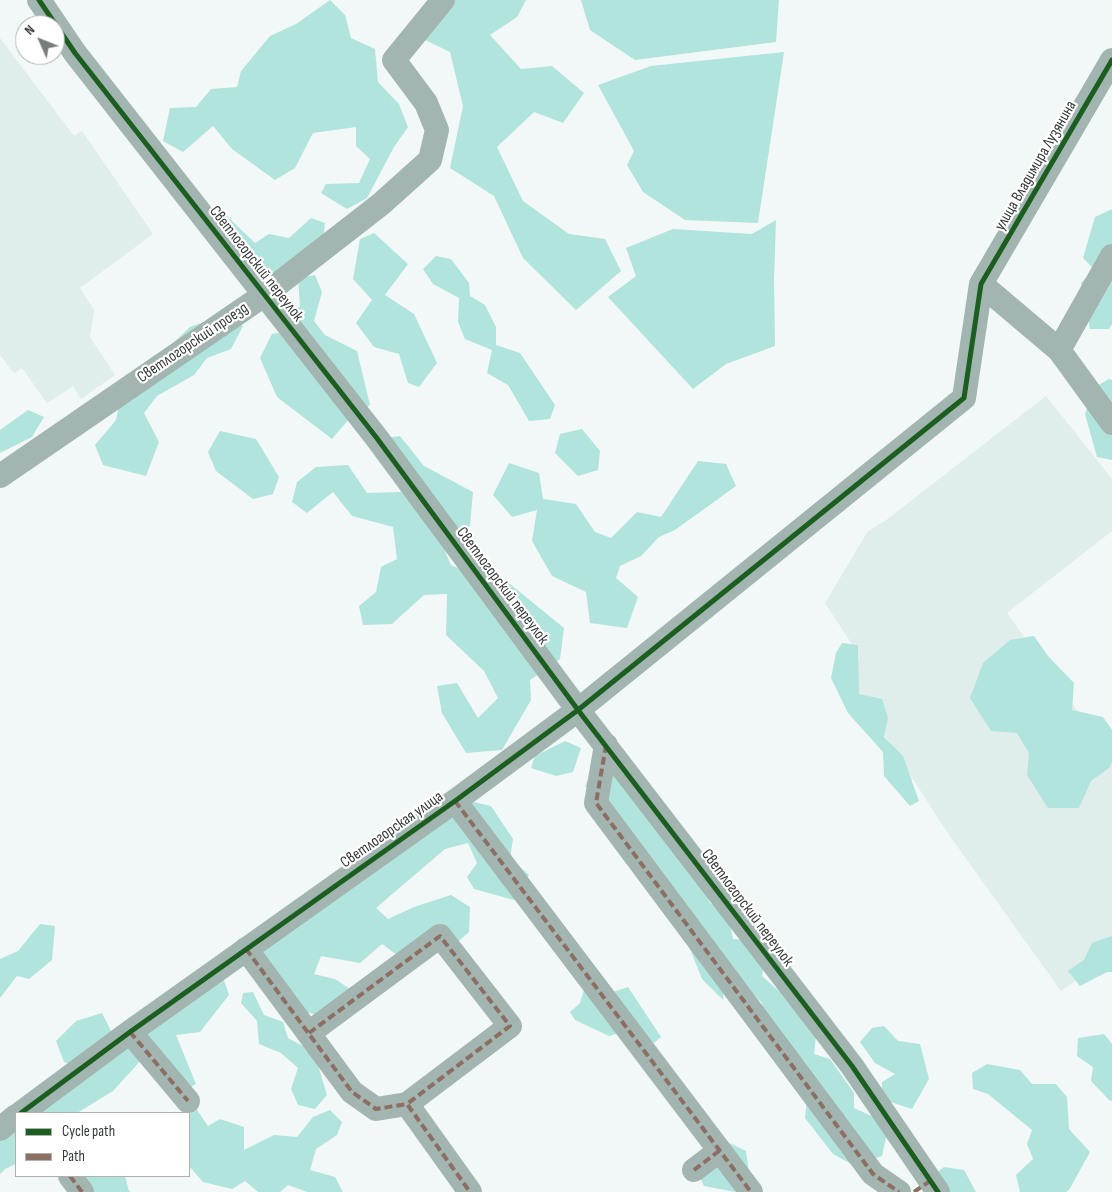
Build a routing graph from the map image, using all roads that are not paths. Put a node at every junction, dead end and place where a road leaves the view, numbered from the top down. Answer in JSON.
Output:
{"nodes":[{"id":1,"x":39,"y":0,"type":"edge"},
{"id":2,"x":443,"y":0,"type":"edge"},
{"id":3,"x":1112,"y":60,"type":"edge"},
{"id":4,"x":1112,"y":256,"type":"edge"},
{"id":5,"x":981,"y":284,"type":"junction"},
{"id":6,"x":264,"y":295,"type":"junction"},
{"id":7,"x":1059,"y":350,"type":"junction"},
{"id":8,"x":1112,"y":423,"type":"edge"},
{"id":9,"x":0,"y":476,"type":"edge"},
{"id":10,"x":578,"y":710,"type":"junction"},
{"id":11,"x":606,"y":745,"type":"junction"},
{"id":12,"x":455,"y":801,"type":"junction"},
{"id":13,"x":246,"y":949,"type":"junction"},
{"id":14,"x":130,"y":1032,"type":"junction"},
{"id":15,"x":309,"y":1033,"type":"junction"},
{"id":16,"x":188,"y":1101,"type":"dead end"},
{"id":17,"x":407,"y":1104,"type":"junction"},
{"id":18,"x":23,"y":1112,"type":"edge"},
{"id":19,"x":15,"y":1118,"type":"edge"},
{"id":20,"x":0,"y":1128,"type":"edge"},
{"id":21,"x":719,"y":1150,"type":"junction"},
{"id":22,"x":694,"y":1170,"type":"dead end"},
{"id":23,"x":71,"y":1177,"type":"edge"},
{"id":24,"x":927,"y":1188,"type":"edge"},
{"id":25,"x":82,"y":1192,"type":"edge"},
{"id":26,"x":470,"y":1192,"type":"edge"},
{"id":27,"x":750,"y":1192,"type":"edge"},
{"id":28,"x":899,"y":1192,"type":"edge"}],
"edges":[{"from":1,"to":6,"type":"street","name":"Светлогорский переулок"},
{"from":2,"to":6,"type":"street","name":"Светлогорский проезд"},
{"from":3,"to":5,"type":"street","name":"улица Владимира Лузянина"},
{"from":4,"to":7,"type":"street"},
{"from":5,"to":7,"type":"street"},
{"from":5,"to":10,"type":"street","name":"Светлогорская улица"},
{"from":6,"to":9,"type":"street","name":"Светлогорский проезд"},
{"from":6,"to":10,"type":"street","name":"Светлогорский переулок"},
{"from":7,"to":8,"type":"street"},
{"from":10,"to":11,"type":"street","name":"Светлогорский переулок"},
{"from":10,"to":12,"type":"street","name":"Светлогорская улица"},
{"from":11,"to":24,"type":"street","name":"Светлогорский переулок"},
{"from":11,"to":28,"type":"street"},
{"from":12,"to":13,"type":"street","name":"Светлогорская улица"},
{"from":12,"to":21,"type":"street"},
{"from":13,"to":14,"type":"street","name":"Светлогорская улица"},
{"from":13,"to":15,"type":"street"},
{"from":14,"to":16,"type":"street"},
{"from":14,"to":18,"type":"street","name":"Светлогорская улица"},
{"from":15,"to":17,"type":"street"},
{"from":15,"to":17,"type":"street"},
{"from":17,"to":26,"type":"street"},
{"from":19,"to":20,"type":"street","name":"Светлогорская улица"},
{"from":21,"to":22,"type":"street"},
{"from":21,"to":27,"type":"street"},
{"from":23,"to":25,"type":"street"}]}
